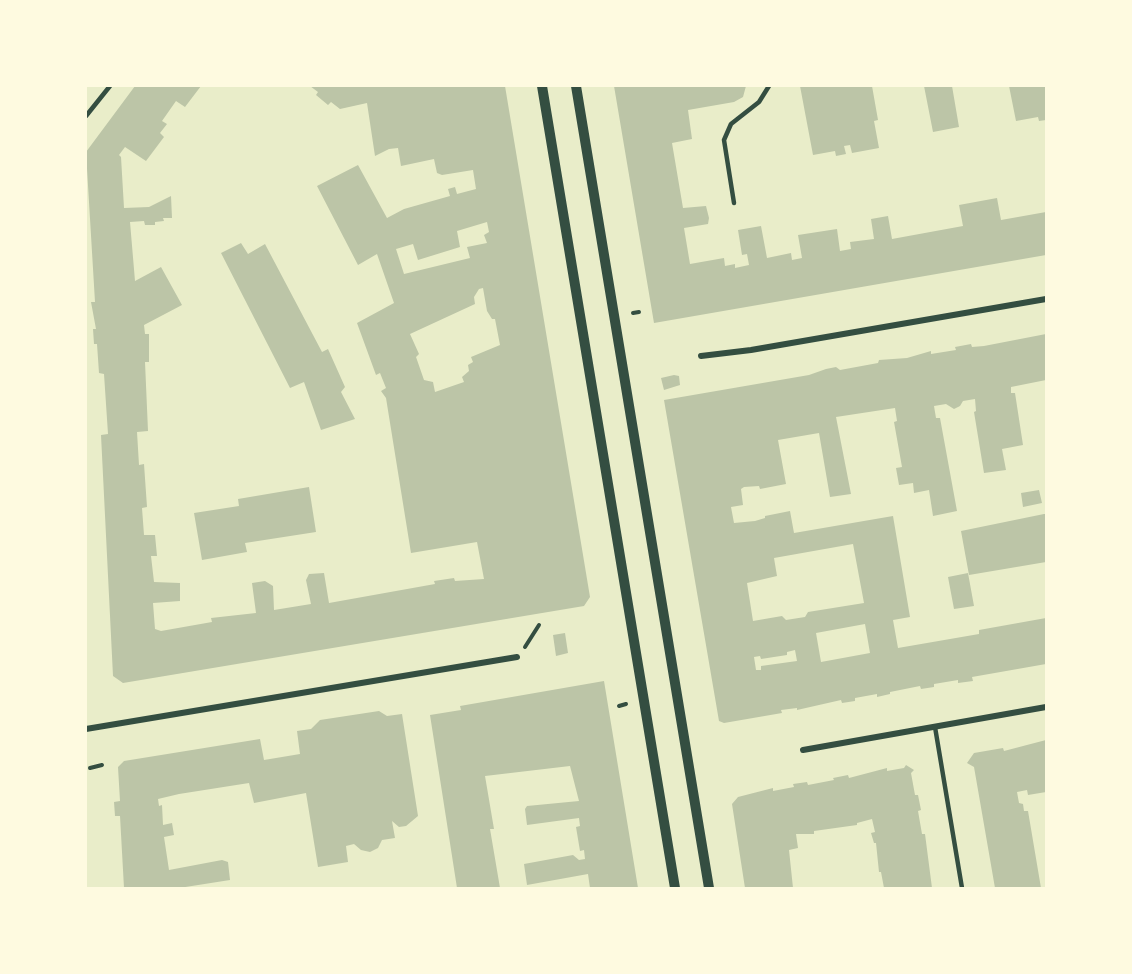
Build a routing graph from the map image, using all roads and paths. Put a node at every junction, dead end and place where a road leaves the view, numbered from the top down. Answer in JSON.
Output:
{"nodes":[{"id":1,"x":110,"y":86,"type":"edge"},
{"id":2,"x":542,"y":86,"type":"edge"},
{"id":3,"x":576,"y":86,"type":"edge"},
{"id":4,"x":769,"y":86,"type":"edge"},
{"id":5,"x":86,"y":116,"type":"edge"},
{"id":6,"x":734,"y":203,"type":"dead end"},
{"id":7,"x":1047,"y":299,"type":"edge"},
{"id":8,"x":639,"y":312,"type":"dead end"},
{"id":9,"x":633,"y":313,"type":"dead end"},
{"id":10,"x":701,"y":356,"type":"dead end"},
{"id":11,"x":539,"y":625,"type":"dead end"},
{"id":12,"x":534,"y":633,"type":"dead end"},
{"id":13,"x":517,"y":657,"type":"dead end"},
{"id":14,"x":626,"y":704,"type":"dead end"},
{"id":15,"x":619,"y":706,"type":"dead end"},
{"id":16,"x":1047,"y":707,"type":"edge"},
{"id":17,"x":935,"y":727,"type":"junction"},
{"id":18,"x":86,"y":729,"type":"edge"},
{"id":19,"x":804,"y":750,"type":"dead end"},
{"id":20,"x":102,"y":765,"type":"dead end"},
{"id":21,"x":90,"y":768,"type":"dead end"},
{"id":22,"x":675,"y":888,"type":"edge"},
{"id":23,"x":709,"y":888,"type":"edge"},
{"id":24,"x":962,"y":888,"type":"edge"}],
"edges":[{"from":1,"to":5,"type":"lane"},
{"from":2,"to":22,"type":"street"},
{"from":3,"to":23,"type":"street"},
{"from":4,"to":6,"type":"lane"},
{"from":7,"to":10,"type":"street"},
{"from":8,"to":9,"type":"path"},
{"from":11,"to":12,"type":"path"},
{"from":13,"to":18,"type":"street"},
{"from":14,"to":15,"type":"path"},
{"from":16,"to":17,"type":"street"},
{"from":17,"to":19,"type":"street"},
{"from":17,"to":24,"type":"lane"},
{"from":20,"to":21,"type":"path"}]}
